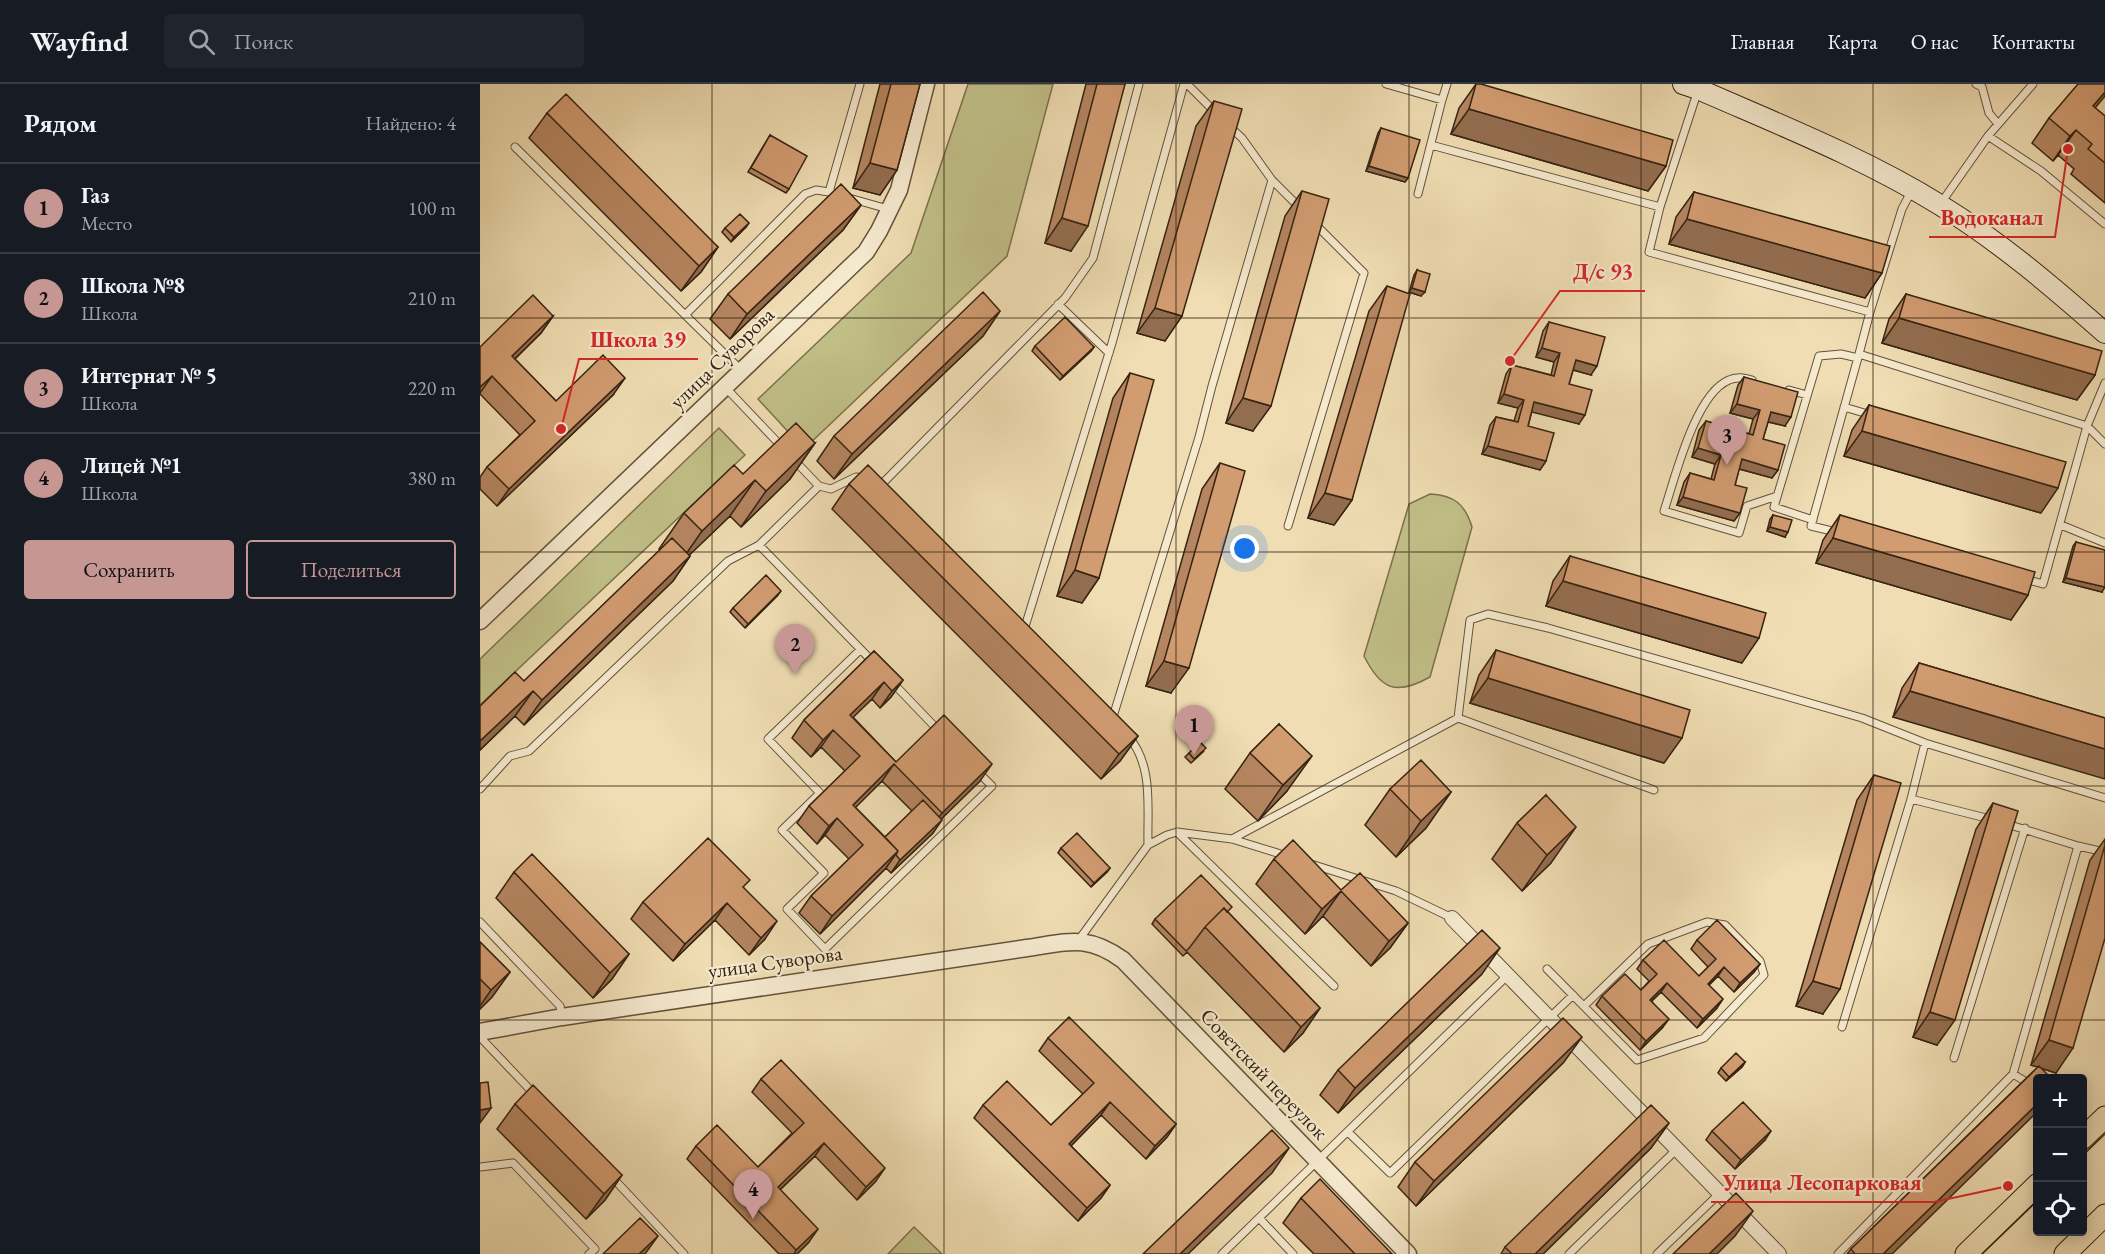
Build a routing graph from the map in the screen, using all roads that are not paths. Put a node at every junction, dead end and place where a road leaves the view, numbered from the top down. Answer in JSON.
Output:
{"nodes":[{"id":1,"x":860,"y":84,"type":"edge"},
{"id":2,"x":926,"y":84,"type":"edge"},
{"id":3,"x":1139,"y":84,"type":"edge"},
{"id":4,"x":1185,"y":84,"type":"edge"},
{"id":5,"x":1386,"y":84,"type":"edge"},
{"id":6,"x":1447,"y":84,"type":"edge"},
{"id":7,"x":1976,"y":84,"type":"edge"},
{"id":8,"x":2033,"y":84,"type":"edge"},
{"id":9,"x":1691,"y":86,"type":"edge"},
{"id":10,"x":1442,"y":100,"type":"junction"},
{"id":11,"x":1218,"y":115,"type":"edge"},
{"id":12,"x":1226,"y":123,"type":"edge"},
{"id":13,"x":1998,"y":124,"type":"junction"},
{"id":14,"x":1988,"y":136,"type":"junction"},
{"id":15,"x":1431,"y":145,"type":"junction"},
{"id":16,"x":515,"y":147,"type":"dead end"},
{"id":17,"x":1272,"y":180,"type":"junction"},
{"id":18,"x":1912,"y":190,"type":"junction"},
{"id":19,"x":829,"y":192,"type":"junction"},
{"id":20,"x":1418,"y":194,"type":"dead end"},
{"id":21,"x":1940,"y":205,"type":"junction"},
{"id":22,"x":1660,"y":207,"type":"junction"},
{"id":23,"x":890,"y":210,"type":"junction"},
{"id":24,"x":1305,"y":214,"type":"edge"},
{"id":25,"x":1314,"y":222,"type":"edge"},
{"id":26,"x":2105,"y":224,"type":"edge"},
{"id":27,"x":1058,"y":304,"type":"junction"},
{"id":28,"x":1870,"y":312,"type":"junction"},
{"id":29,"x":685,"y":315,"type":"junction"},
{"id":30,"x":2105,"y":333,"type":"edge"},
{"id":31,"x":1109,"y":353,"type":"junction"},
{"id":32,"x":1859,"y":356,"type":"junction"},
{"id":33,"x":742,"y":371,"type":"junction"},
{"id":34,"x":2105,"y":382,"type":"edge"},
{"id":35,"x":1764,"y":384,"type":"edge"},
{"id":36,"x":725,"y":387,"type":"junction"},
{"id":37,"x":1785,"y":389,"type":"edge"},
{"id":38,"x":1807,"y":395,"type":"junction"},
{"id":39,"x":1844,"y":407,"type":"junction"},
{"id":40,"x":1878,"y":417,"type":"edge"},
{"id":41,"x":2087,"y":426,"type":"junction"},
{"id":42,"x":2105,"y":444,"type":"edge"},
{"id":43,"x":2061,"y":471,"type":"edge"},
{"id":44,"x":2072,"y":474,"type":"junction"},
{"id":45,"x":881,"y":485,"type":"junction"},
{"id":46,"x":819,"y":486,"type":"junction"},
{"id":47,"x":888,"y":493,"type":"edge"},
{"id":48,"x":1777,"y":496,"type":"junction"},
{"id":49,"x":1813,"y":520,"type":"junction"},
{"id":50,"x":2061,"y":525,"type":"junction"},
{"id":51,"x":1288,"y":526,"type":"dead end"},
{"id":52,"x":1846,"y":535,"type":"edge"},
{"id":53,"x":2105,"y":543,"type":"edge"},
{"id":54,"x":759,"y":545,"type":"junction"},
{"id":55,"x":2020,"y":578,"type":"edge"},
{"id":56,"x":480,"y":621,"type":"edge"},
{"id":57,"x":1016,"y":622,"type":"edge"},
{"id":58,"x":1024,"y":630,"type":"junction"},
{"id":59,"x":1032,"y":638,"type":"edge"},
{"id":60,"x":860,"y":650,"type":"junction"},
{"id":61,"x":877,"y":667,"type":"edge"},
{"id":62,"x":885,"y":675,"type":"edge"},
{"id":63,"x":1104,"y":712,"type":"edge"},
{"id":64,"x":1458,"y":718,"type":"junction"},
{"id":65,"x":1112,"y":720,"type":"junction"},
{"id":66,"x":943,"y":735,"type":"edge"},
{"id":67,"x":1925,"y":743,"type":"junction"},
{"id":68,"x":968,"y":761,"type":"edge"},
{"id":69,"x":480,"y":789,"type":"edge"},
{"id":70,"x":1654,"y":790,"type":"dead end"},
{"id":71,"x":2105,"y":798,"type":"edge"},
{"id":72,"x":1911,"y":799,"type":"junction"},
{"id":73,"x":2025,"y":828,"type":"junction"},
{"id":74,"x":1177,"y":832,"type":"junction"},
{"id":75,"x":1232,"y":839,"type":"junction"},
{"id":76,"x":1148,"y":845,"type":"junction"},
{"id":77,"x":2078,"y":846,"type":"junction"},
{"id":78,"x":2105,"y":852,"type":"edge"},
{"id":79,"x":1452,"y":918,"type":"joint"},
{"id":80,"x":480,"y":922,"type":"edge"},
{"id":81,"x":1078,"y":941,"type":"junction"},
{"id":82,"x":1547,"y":969,"type":"dead end"},
{"id":83,"x":1508,"y":975,"type":"junction"},
{"id":84,"x":1334,"y":986,"type":"dead end"},
{"id":85,"x":1573,"y":995,"type":"junction"},
{"id":86,"x":1584,"y":1006,"type":"junction"},
{"id":87,"x":562,"y":1017,"type":"junction"},
{"id":88,"x":1550,"y":1018,"type":"junction"},
{"id":89,"x":1842,"y":1027,"type":"dead end"},
{"id":90,"x":480,"y":1034,"type":"edge"},
{"id":91,"x":1954,"y":1058,"type":"dead end"},
{"id":92,"x":2013,"y":1074,"type":"junction"},
{"id":93,"x":2033,"y":1086,"type":"edge"},
{"id":94,"x":541,"y":1102,"type":"edge"},
{"id":95,"x":2105,"y":1117,"type":"edge"},
{"id":96,"x":1348,"y":1132,"type":"junction"},
{"id":97,"x":2087,"y":1132,"type":"edge"},
{"id":98,"x":1677,"y":1149,"type":"junction"},
{"id":99,"x":1318,"y":1162,"type":"junction"},
{"id":100,"x":480,"y":1167,"type":"edge"},
{"id":101,"x":605,"y":1170,"type":"edge"},
{"id":102,"x":2033,"y":1188,"type":"edge"},
{"id":103,"x":1720,"y":1193,"type":"junction"},
{"id":104,"x":2105,"y":1215,"type":"edge"},
{"id":105,"x":1259,"y":1218,"type":"junction"},
{"id":106,"x":589,"y":1254,"type":"edge"},
{"id":107,"x":684,"y":1254,"type":"edge"},
{"id":108,"x":1222,"y":1254,"type":"edge"},
{"id":109,"x":1293,"y":1254,"type":"edge"},
{"id":110,"x":1408,"y":1254,"type":"edge"},
{"id":111,"x":1569,"y":1254,"type":"edge"},
{"id":112,"x":1657,"y":1254,"type":"edge"},
{"id":113,"x":1779,"y":1254,"type":"edge"},
{"id":114,"x":1838,"y":1254,"type":"edge"},
{"id":115,"x":1966,"y":1254,"type":"edge"},
{"id":116,"x":2066,"y":1254,"type":"edge"}],
"edges":[{"from":1,"to":19,"type":"lane"},
{"from":2,"to":23,"type":"street","name":"улица Суворова"},
{"from":3,"to":27,"type":"lane"},
{"from":4,"to":11,"type":"lane"},
{"from":4,"to":31,"type":"lane"},
{"from":5,"to":10,"type":"lane"},
{"from":6,"to":10,"type":"lane"},
{"from":7,"to":13,"type":"lane"},
{"from":8,"to":13,"type":"lane"},
{"from":9,"to":18,"type":"main road"},
{"from":9,"to":22,"type":"lane"},
{"from":10,"to":15,"type":"lane"},
{"from":12,"to":17,"type":"lane"},
{"from":13,"to":14,"type":"lane"},
{"from":14,"to":21,"type":"lane"},
{"from":14,"to":26,"type":"lane"},
{"from":15,"to":20,"type":"lane"},
{"from":15,"to":22,"type":"lane"},
{"from":16,"to":29,"type":"lane"},
{"from":17,"to":24,"type":"lane"},
{"from":17,"to":65,"type":"lane"},
{"from":18,"to":21,"type":"main road"},
{"from":18,"to":28,"type":"lane"},
{"from":19,"to":23,"type":"lane"},
{"from":19,"to":29,"type":"lane"},
{"from":21,"to":30,"type":"main road"},
{"from":22,"to":28,"type":"lane"},
{"from":23,"to":33,"type":"street","name":"улица Суворова"},
{"from":25,"to":51,"type":"lane"},
{"from":27,"to":31,"type":"lane"},
{"from":27,"to":45,"type":"lane"},
{"from":28,"to":32,"type":"lane"},
{"from":29,"to":33,"type":"lane"},
{"from":31,"to":58,"type":"lane"},
{"from":32,"to":38,"type":"lane"},
{"from":32,"to":39,"type":"lane"},
{"from":32,"to":41,"type":"lane"},
{"from":33,"to":36,"type":"street","name":"улица Суворова"},
{"from":34,"to":41,"type":"lane"},
{"from":35,"to":48,"type":"lane"},
{"from":36,"to":46,"type":"lane"},
{"from":36,"to":56,"type":"street","name":"улица Суворова"},
{"from":37,"to":38,"type":"lane"},
{"from":38,"to":48,"type":"lane"},
{"from":39,"to":40,"type":"lane"},
{"from":39,"to":49,"type":"lane"},
{"from":41,"to":42,"type":"lane"},
{"from":41,"to":44,"type":"lane"},
{"from":43,"to":44,"type":"lane"},
{"from":44,"to":50,"type":"lane"},
{"from":45,"to":46,"type":"lane"},
{"from":45,"to":47,"type":"lane"},
{"from":46,"to":54,"type":"lane"},
{"from":48,"to":49,"type":"lane"},
{"from":49,"to":52,"type":"lane"},
{"from":50,"to":53,"type":"lane"},
{"from":50,"to":55,"type":"lane"},
{"from":54,"to":60,"type":"lane"},
{"from":54,"to":69,"type":"lane"},
{"from":57,"to":58,"type":"lane"},
{"from":58,"to":59,"type":"lane"},
{"from":60,"to":61,"type":"lane"},
{"from":60,"to":68,"type":"lane"},
{"from":62,"to":66,"type":"lane"},
{"from":63,"to":65,"type":"lane"},
{"from":64,"to":67,"type":"lane"},
{"from":64,"to":70,"type":"lane"},
{"from":64,"to":75,"type":"lane"},
{"from":65,"to":76,"type":"lane"},
{"from":67,"to":71,"type":"lane"},
{"from":67,"to":72,"type":"lane"},
{"from":72,"to":73,"type":"lane"},
{"from":72,"to":89,"type":"lane"},
{"from":73,"to":77,"type":"lane"},
{"from":73,"to":91,"type":"lane"},
{"from":74,"to":75,"type":"lane"},
{"from":74,"to":76,"type":"lane"},
{"from":74,"to":84,"type":"lane"},
{"from":75,"to":79,"type":"lane"},
{"from":76,"to":81,"type":"lane"},
{"from":77,"to":78,"type":"lane"},
{"from":77,"to":92,"type":"lane"},
{"from":79,"to":83,"type":"street"},
{"from":80,"to":87,"type":"lane"},
{"from":81,"to":87,"type":"street","name":"улица Суворова"},
{"from":81,"to":99,"type":"street","name":"Советский переулок"},
{"from":82,"to":85,"type":"lane"},
{"from":83,"to":88,"type":"street"},
{"from":83,"to":96,"type":"lane"},
{"from":85,"to":86,"type":"lane"},
{"from":85,"to":88,"type":"lane"},
{"from":86,"to":86,"type":"lane"},
{"from":87,"to":90,"type":"street","name":"улица Суворова"},
{"from":88,"to":96,"type":"lane"},
{"from":88,"to":98,"type":"street"},
{"from":90,"to":94,"type":"lane"},
{"from":92,"to":93,"type":"lane"},
{"from":92,"to":114,"type":"lane"},
{"from":95,"to":97,"type":"main road"},
{"from":96,"to":99,"type":"lane"},
{"from":98,"to":103,"type":"street"},
{"from":98,"to":111,"type":"lane"},
{"from":99,"to":105,"type":"lane"},
{"from":99,"to":110,"type":"street","name":"Советский переулок"},
{"from":100,"to":106,"type":"lane"},
{"from":101,"to":107,"type":"lane"},
{"from":102,"to":115,"type":"main road"},
{"from":103,"to":112,"type":"lane"},
{"from":103,"to":113,"type":"street"},
{"from":104,"to":116,"type":"main road"},
{"from":105,"to":108,"type":"lane"},
{"from":105,"to":109,"type":"lane"}]}
